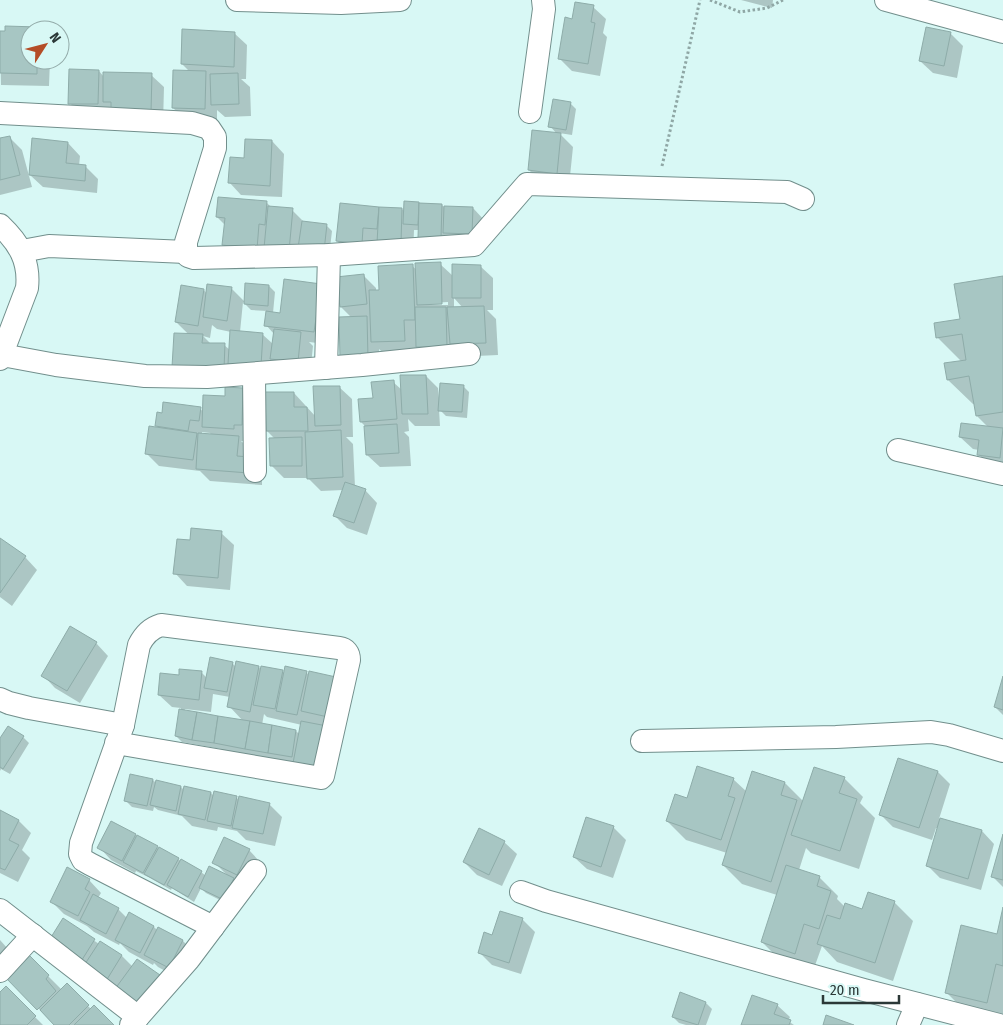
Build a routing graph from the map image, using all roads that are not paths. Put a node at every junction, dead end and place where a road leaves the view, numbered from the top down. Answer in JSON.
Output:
{"nodes":[{"id":1,"x":237,"y":0,"type":"edge"},
{"id":2,"x":400,"y":0,"type":"edge"},
{"id":3,"x":543,"y":0,"type":"edge"},
{"id":4,"x":886,"y":0,"type":"edge"},
{"id":5,"x":1003,"y":32,"type":"edge"},
{"id":6,"x":530,"y":112,"type":"dead end"},
{"id":7,"x":0,"y":113,"type":"edge"},
{"id":8,"x":803,"y":200,"type":"dead end"},
{"id":9,"x":0,"y":225,"type":"edge"},
{"id":10,"x":22,"y":251,"type":"junction"},
{"id":11,"x":186,"y":252,"type":"junction"},
{"id":12,"x":329,"y":255,"type":"junction"},
{"id":13,"x":469,"y":354,"type":"dead end"},
{"id":14,"x":1,"y":357,"type":"edge"},
{"id":15,"x":326,"y":368,"type":"junction"},
{"id":16,"x":254,"y":374,"type":"junction"},
{"id":17,"x":898,"y":450,"type":"dead end"},
{"id":18,"x":255,"y":471,"type":"dead end"},
{"id":19,"x":1003,"y":474,"type":"edge"},
{"id":20,"x":0,"y":699,"type":"edge"},
{"id":21,"x":119,"y":734,"type":"junction"},
{"id":22,"x":642,"y":741,"type":"dead end"},
{"id":23,"x":1003,"y":751,"type":"edge"},
{"id":24,"x":255,"y":871,"type":"dead end"},
{"id":25,"x":521,"y":892,"type":"dead end"},
{"id":26,"x":0,"y":910,"type":"edge"},
{"id":27,"x":213,"y":927,"type":"junction"},
{"id":28,"x":33,"y":935,"type":"junction"},
{"id":29,"x":0,"y":971,"type":"edge"},
{"id":30,"x":917,"y":1004,"type":"junction"},
{"id":31,"x":135,"y":1021,"type":"edge"},
{"id":32,"x":908,"y":1025,"type":"edge"},
{"id":33,"x":999,"y":1025,"type":"edge"}],
"edges":[{"from":1,"to":2,"type":"street"},
{"from":3,"to":6,"type":"street"},
{"from":4,"to":5,"type":"street"},
{"from":7,"to":11,"type":"street"},
{"from":8,"to":12,"type":"street"},
{"from":9,"to":10,"type":"street"},
{"from":10,"to":11,"type":"street"},
{"from":10,"to":14,"type":"street"},
{"from":11,"to":12,"type":"street"},
{"from":12,"to":15,"type":"street"},
{"from":13,"to":15,"type":"street"},
{"from":14,"to":16,"type":"street"},
{"from":15,"to":16,"type":"street"},
{"from":16,"to":18,"type":"street"},
{"from":17,"to":19,"type":"street"},
{"from":20,"to":21,"type":"street"},
{"from":21,"to":21,"type":"street"},
{"from":21,"to":27,"type":"street"},
{"from":22,"to":23,"type":"street"},
{"from":24,"to":27,"type":"street"},
{"from":25,"to":30,"type":"street"},
{"from":26,"to":28,"type":"street"},
{"from":27,"to":31,"type":"street"},
{"from":28,"to":29,"type":"street"},
{"from":28,"to":31,"type":"street"},
{"from":30,"to":32,"type":"street"},
{"from":30,"to":33,"type":"street"}]}
